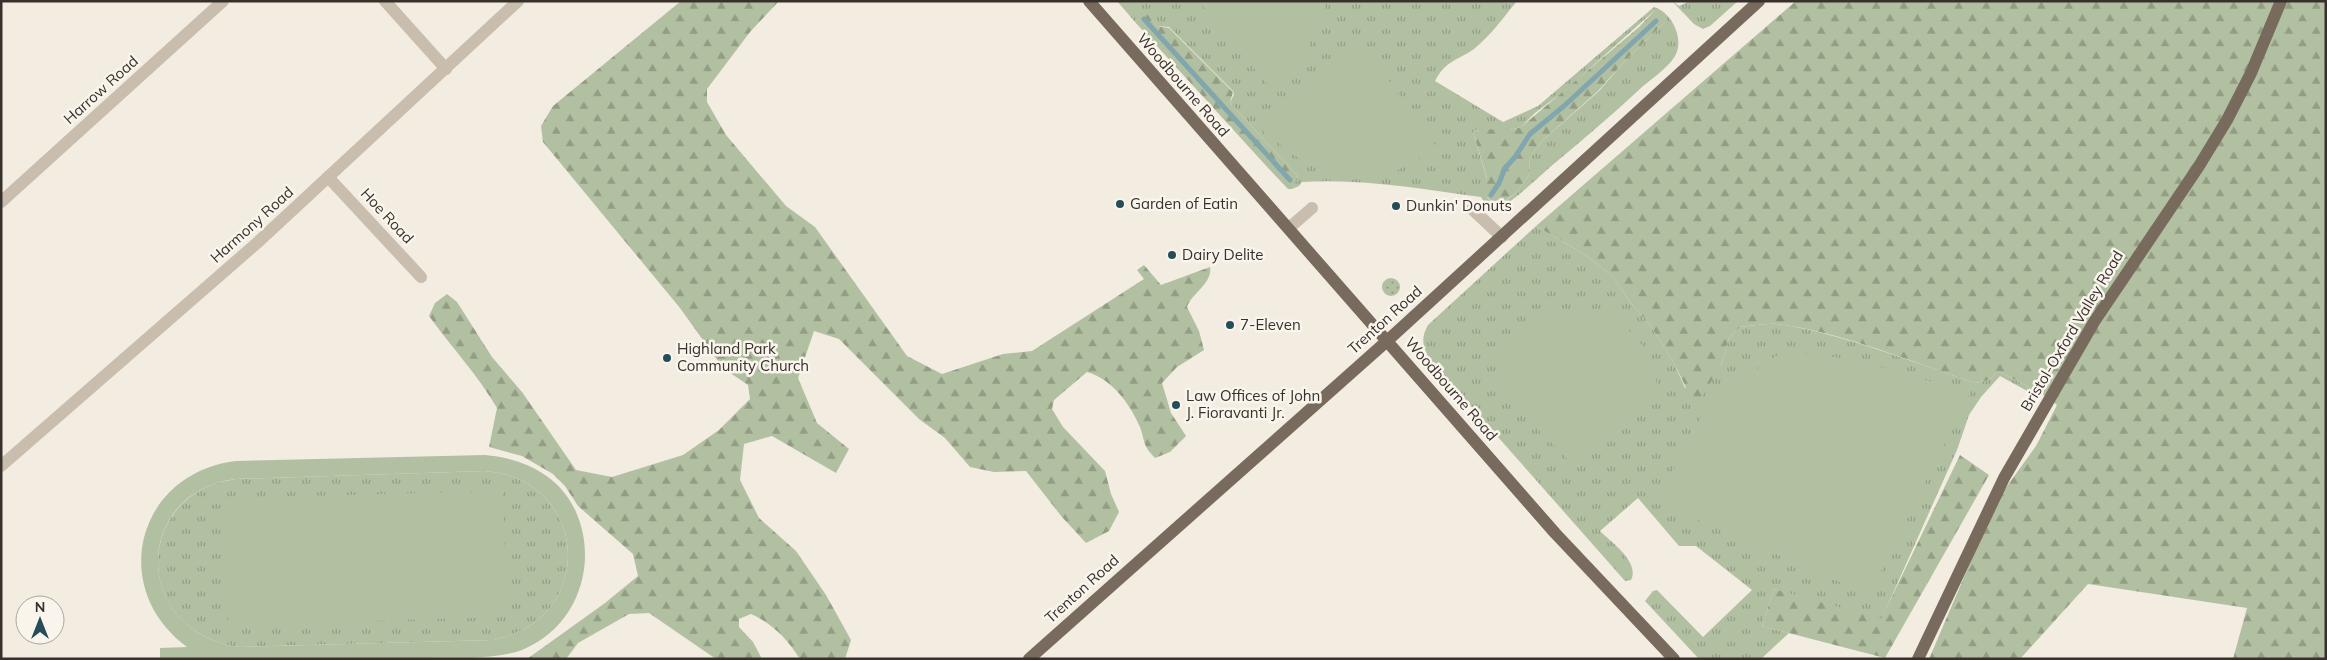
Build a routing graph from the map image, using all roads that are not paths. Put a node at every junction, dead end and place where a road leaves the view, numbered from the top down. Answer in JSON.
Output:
{"nodes":[{"id":1,"x":222,"y":1,"type":"edge"},
{"id":2,"x":384,"y":1,"type":"edge"},
{"id":3,"x":518,"y":1,"type":"edge"},
{"id":4,"x":1089,"y":1,"type":"edge"},
{"id":5,"x":1759,"y":1,"type":"edge"},
{"id":6,"x":2281,"y":1,"type":"edge"},
{"id":7,"x":446,"y":69,"type":"junction"},
{"id":8,"x":328,"y":177,"type":"junction"},
{"id":9,"x":1,"y":202,"type":"edge"},
{"id":10,"x":1312,"y":208,"type":"dead end"},
{"id":11,"x":1472,"y":210,"type":"dead end"},
{"id":12,"x":1289,"y":228,"type":"junction"},
{"id":13,"x":1502,"y":237,"type":"junction"},
{"id":14,"x":421,"y":277,"type":"dead end"},
{"id":15,"x":1387,"y":341,"type":"junction"},
{"id":16,"x":1,"y":466,"type":"edge"},
{"id":17,"x":1029,"y":659,"type":"edge"},
{"id":18,"x":1674,"y":659,"type":"edge"},
{"id":19,"x":1918,"y":659,"type":"edge"}],
"edges":[{"from":1,"to":9,"type":"street","name":"Harrow Road"},
{"from":2,"to":7,"type":"street"},
{"from":3,"to":7,"type":"street","name":"Harmony Road"},
{"from":4,"to":12,"type":"main road","name":"Woodbourne Road"},
{"from":5,"to":13,"type":"main road","name":"Trenton Road"},
{"from":6,"to":19,"type":"main road","name":"Bristol-Oxford Valley Road"},
{"from":7,"to":8,"type":"street","name":"Harmony Road"},
{"from":8,"to":14,"type":"street","name":"Hoe Road"},
{"from":8,"to":16,"type":"street","name":"Harmony Road"},
{"from":10,"to":12,"type":"street"},
{"from":11,"to":13,"type":"street"},
{"from":12,"to":15,"type":"main road","name":"Woodbourne Road"},
{"from":13,"to":15,"type":"main road","name":"Trenton Road"},
{"from":15,"to":17,"type":"main road","name":"Trenton Road"},
{"from":15,"to":18,"type":"main road","name":"Woodbourne Road"}]}
